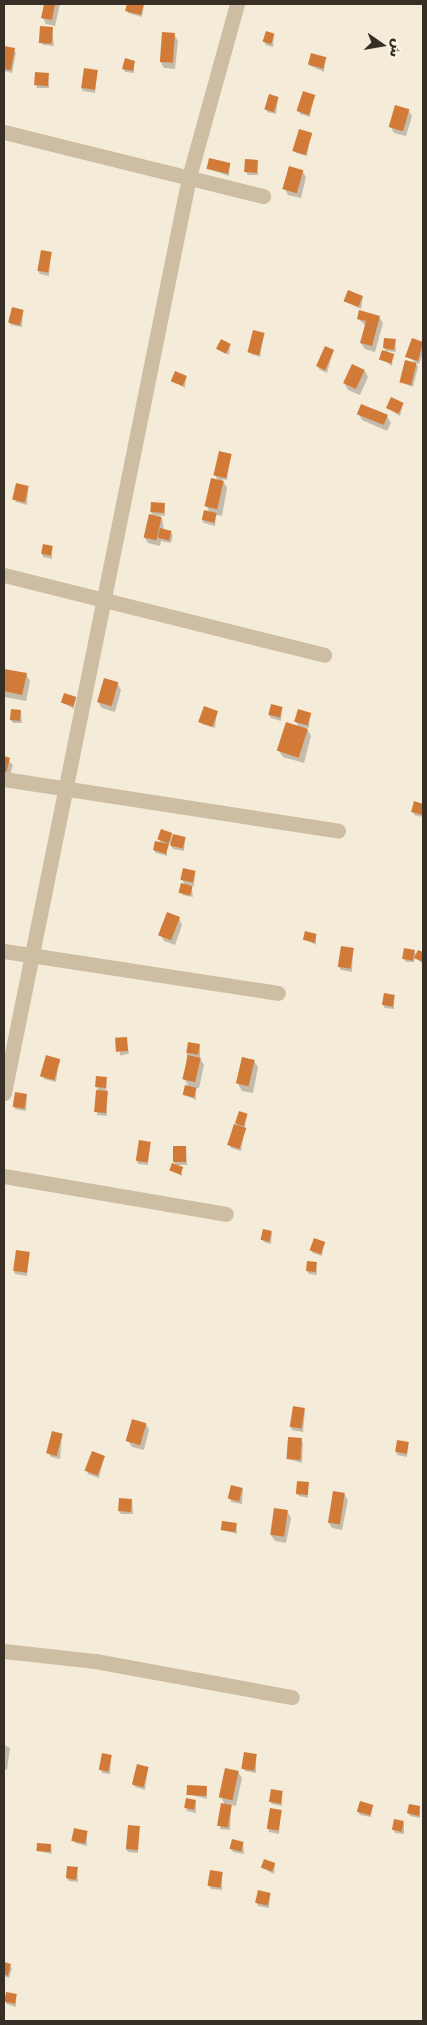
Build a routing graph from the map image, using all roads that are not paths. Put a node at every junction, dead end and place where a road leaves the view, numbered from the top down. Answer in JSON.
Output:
{"nodes":[{"id":1,"x":237,"y":4,"type":"edge"},
{"id":2,"x":4,"y":132,"type":"edge"},
{"id":3,"x":189,"y":177,"type":"junction"},
{"id":4,"x":263,"y":196,"type":"dead end"},
{"id":5,"x":4,"y":575,"type":"edge"},
{"id":6,"x":104,"y":600,"type":"junction"},
{"id":7,"x":324,"y":655,"type":"dead end"},
{"id":8,"x":4,"y":779,"type":"edge"},
{"id":9,"x":66,"y":788,"type":"junction"},
{"id":10,"x":338,"y":831,"type":"dead end"},
{"id":11,"x":4,"y":951,"type":"edge"},
{"id":12,"x":32,"y":956,"type":"junction"},
{"id":13,"x":278,"y":993,"type":"dead end"},
{"id":14,"x":4,"y":1093,"type":"edge"},
{"id":15,"x":4,"y":1176,"type":"edge"},
{"id":16,"x":226,"y":1214,"type":"dead end"},
{"id":17,"x":4,"y":1652,"type":"edge"},
{"id":18,"x":292,"y":1697,"type":"dead end"}],
"edges":[{"from":1,"to":3,"type":"street"},
{"from":2,"to":3,"type":"street"},
{"from":3,"to":4,"type":"street"},
{"from":3,"to":6,"type":"street"},
{"from":5,"to":6,"type":"street"},
{"from":6,"to":7,"type":"street"},
{"from":6,"to":9,"type":"street"},
{"from":8,"to":9,"type":"street"},
{"from":9,"to":10,"type":"street"},
{"from":9,"to":12,"type":"street"},
{"from":11,"to":12,"type":"street"},
{"from":12,"to":13,"type":"street"},
{"from":12,"to":14,"type":"street"},
{"from":15,"to":16,"type":"street"},
{"from":17,"to":18,"type":"street"}]}
